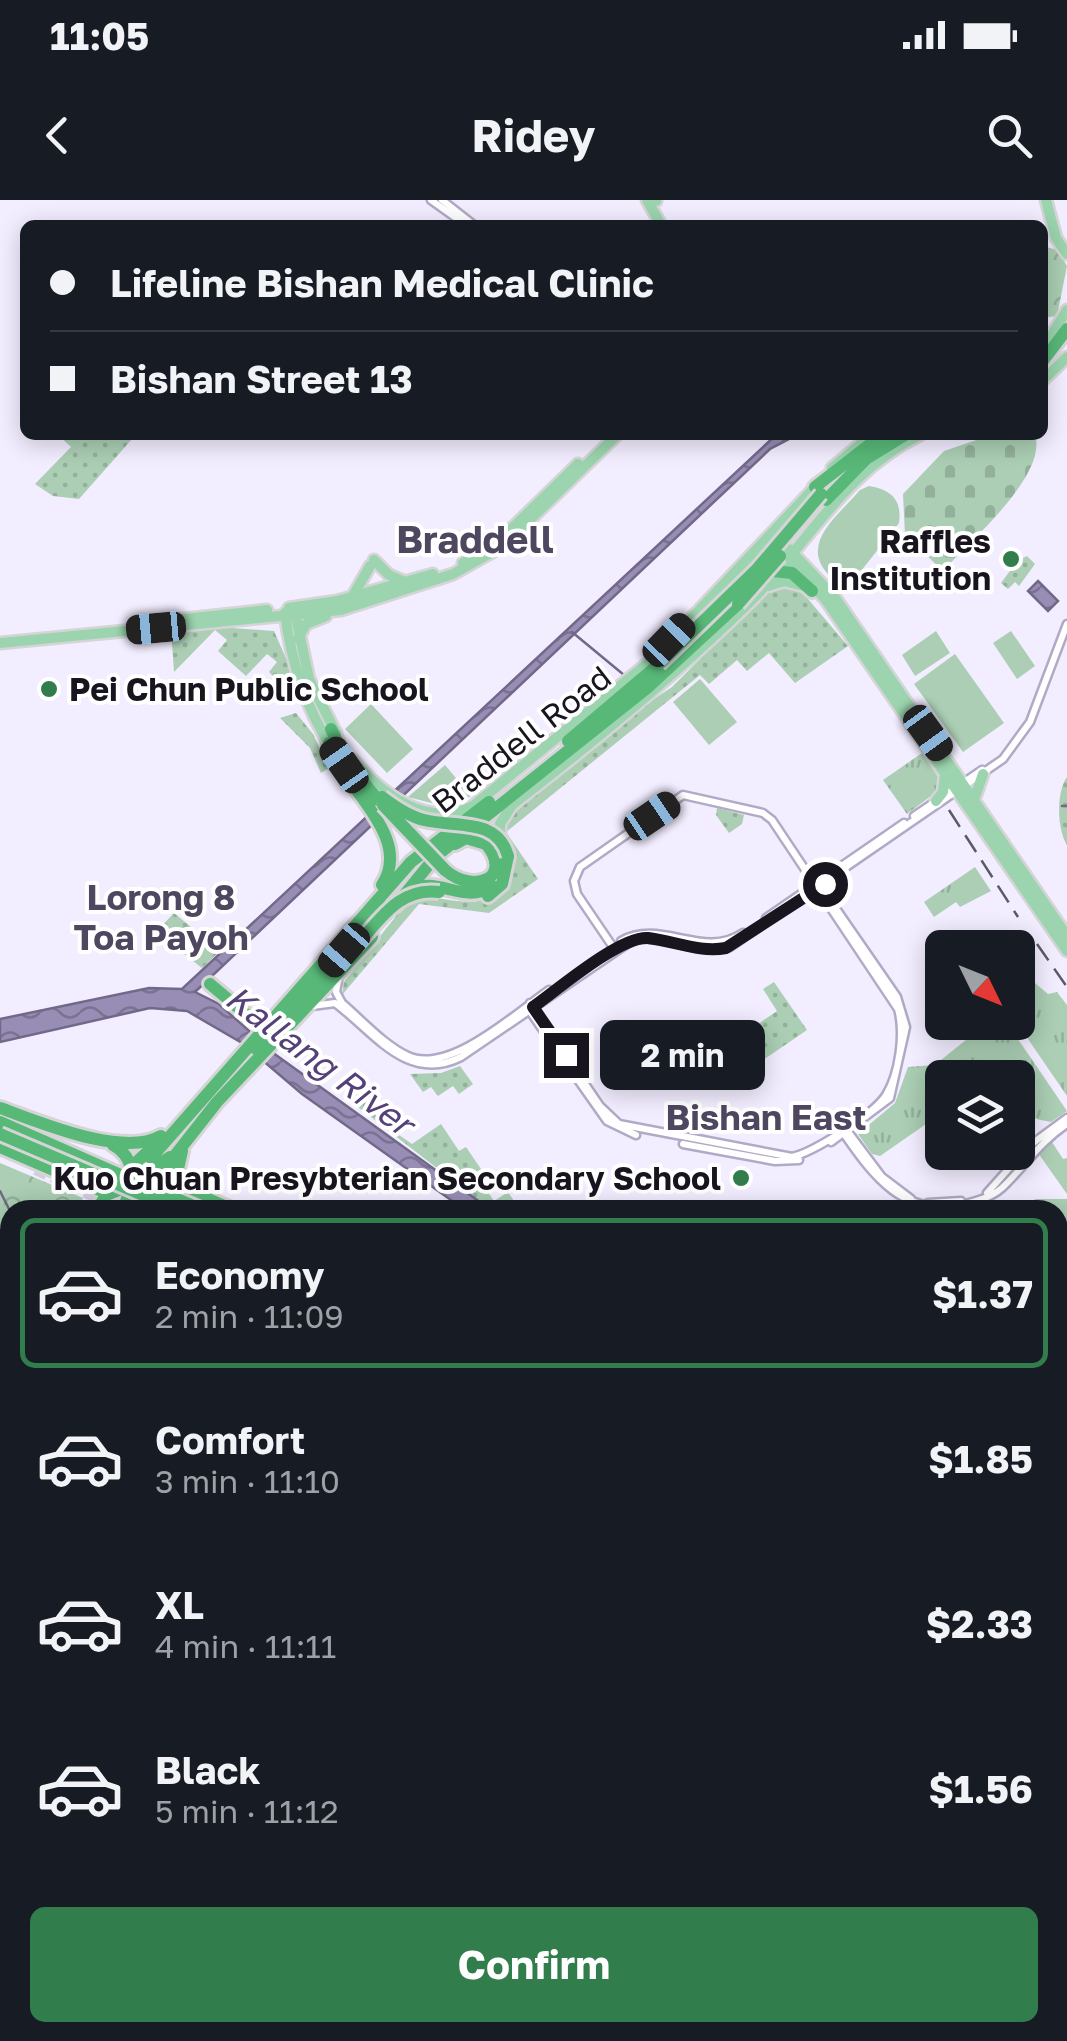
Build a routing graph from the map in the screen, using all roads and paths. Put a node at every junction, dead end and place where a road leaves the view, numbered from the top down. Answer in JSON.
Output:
{"nodes":[{"id":1,"x":431,"y":200,"type":"edge"},
{"id":2,"x":442,"y":200,"type":"edge"},
{"id":3,"x":1048,"y":200,"type":"edge"},
{"id":4,"x":459,"y":220,"type":"edge"},
{"id":5,"x":468,"y":220,"type":"edge"},
{"id":6,"x":1067,"y":251,"type":"edge"},
{"id":7,"x":1067,"y":310,"type":"edge"},
{"id":8,"x":1067,"y":328,"type":"edge"},
{"id":9,"x":1048,"y":340,"type":"edge"},
{"id":10,"x":1067,"y":344,"type":"edge"},
{"id":11,"x":1048,"y":354,"type":"edge"},
{"id":12,"x":1067,"y":356,"type":"edge"},
{"id":13,"x":1048,"y":365,"type":"edge"},
{"id":14,"x":1048,"y":375,"type":"edge"},
{"id":15,"x":604,"y":440,"type":"edge"},
{"id":16,"x":604,"y":440,"type":"edge"},
{"id":17,"x":867,"y":440,"type":"edge"},
{"id":18,"x":877,"y":440,"type":"edge"},
{"id":19,"x":885,"y":440,"type":"edge"},
{"id":20,"x":898,"y":440,"type":"edge"},
{"id":21,"x":907,"y":440,"type":"edge"},
{"id":22,"x":911,"y":440,"type":"edge"},
{"id":23,"x":846,"y":477,"type":"junction"},
{"id":24,"x":821,"y":494,"type":"junction"},
{"id":25,"x":780,"y":523,"type":"junction"},
{"id":26,"x":817,"y":523,"type":"junction"},
{"id":27,"x":775,"y":542,"type":"junction"},
{"id":28,"x":787,"y":559,"type":"junction"},
{"id":29,"x":737,"y":575,"type":"junction"},
{"id":30,"x":754,"y":578,"type":"junction"},
{"id":31,"x":404,"y":581,"type":"junction"},
{"id":32,"x":818,"y":588,"type":"junction"},
{"id":33,"x":756,"y":595,"type":"junction"},
{"id":34,"x":349,"y":598,"type":"junction"},
{"id":35,"x":341,"y":610,"type":"junction"},
{"id":36,"x":290,"y":612,"type":"junction"},
{"id":37,"x":265,"y":617,"type":"junction"},
{"id":38,"x":193,"y":619,"type":"junction"},
{"id":39,"x":1067,"y":620,"type":"edge"},
{"id":40,"x":0,"y":640,"type":"edge"},
{"id":41,"x":294,"y":643,"type":"junction"},
{"id":42,"x":868,"y":664,"type":"junction"},
{"id":43,"x":662,"y":667,"type":"junction"},
{"id":44,"x":331,"y":729,"type":"junction"},
{"id":45,"x":586,"y":741,"type":"junction"},
{"id":46,"x":328,"y":744,"type":"joint"},
{"id":47,"x":949,"y":772,"type":"junction"},
{"id":48,"x":980,"y":773,"type":"junction"},
{"id":49,"x":959,"y":788,"type":"junction"},
{"id":50,"x":382,"y":800,"type":"junction"},
{"id":51,"x":503,"y":800,"type":"junction"},
{"id":52,"x":936,"y":801,"type":"junction"},
{"id":53,"x":974,"y":801,"type":"junction"},
{"id":54,"x":473,"y":806,"type":"junction"},
{"id":55,"x":440,"y":844,"type":"junction"},
{"id":56,"x":444,"y":872,"type":"junction"},
{"id":57,"x":500,"y":874,"type":"junction"},
{"id":58,"x":816,"y":884,"type":"junction"},
{"id":59,"x":402,"y":897,"type":"junction"},
{"id":60,"x":368,"y":908,"type":"junction"},
{"id":61,"x":1067,"y":936,"type":"edge"},
{"id":62,"x":614,"y":948,"type":"junction"},
{"id":63,"x":358,"y":949,"type":"junction"},
{"id":64,"x":1067,"y":951,"type":"edge"},
{"id":65,"x":344,"y":969,"type":"junction"},
{"id":66,"x":210,"y":984,"type":"dead end"},
{"id":67,"x":284,"y":1003,"type":"junction"},
{"id":68,"x":236,"y":1006,"type":"junction"},
{"id":69,"x":311,"y":1006,"type":"junction"},
{"id":70,"x":530,"y":1006,"type":"junction"},
{"id":71,"x":275,"y":1021,"type":"junction"},
{"id":72,"x":265,"y":1039,"type":"junction"},
{"id":73,"x":245,"y":1056,"type":"junction"},
{"id":74,"x":0,"y":1108,"type":"edge"},
{"id":75,"x":1067,"y":1121,"type":"edge"},
{"id":76,"x":0,"y":1122,"type":"edge"},
{"id":77,"x":1035,"y":1123,"type":"edge"},
{"id":78,"x":1055,"y":1126,"type":"junction"},
{"id":79,"x":170,"y":1128,"type":"junction"},
{"id":80,"x":844,"y":1131,"type":"junction"},
{"id":81,"x":192,"y":1132,"type":"junction"},
{"id":82,"x":0,"y":1134,"type":"edge"},
{"id":83,"x":107,"y":1141,"type":"junction"},
{"id":84,"x":1035,"y":1143,"type":"edge"},
{"id":85,"x":0,"y":1147,"type":"edge"},
{"id":86,"x":176,"y":1152,"type":"junction"},
{"id":87,"x":151,"y":1158,"type":"junction"},
{"id":88,"x":131,"y":1166,"type":"junction"},
{"id":89,"x":1007,"y":1170,"type":"edge"},
{"id":90,"x":159,"y":1180,"type":"junction"},
{"id":91,"x":133,"y":1185,"type":"junction"},
{"id":92,"x":86,"y":1186,"type":"junction"},
{"id":93,"x":188,"y":1190,"type":"junction"},
{"id":94,"x":91,"y":1200,"type":"edge"},
{"id":95,"x":109,"y":1200,"type":"edge"},
{"id":96,"x":122,"y":1200,"type":"edge"},
{"id":97,"x":124,"y":1200,"type":"edge"},
{"id":98,"x":130,"y":1200,"type":"edge"},
{"id":99,"x":156,"y":1200,"type":"edge"},
{"id":100,"x":179,"y":1200,"type":"edge"},
{"id":101,"x":189,"y":1200,"type":"edge"},
{"id":102,"x":211,"y":1200,"type":"edge"},
{"id":103,"x":905,"y":1200,"type":"edge"},
{"id":104,"x":917,"y":1200,"type":"edge"},
{"id":105,"x":947,"y":1200,"type":"edge"},
{"id":106,"x":971,"y":1200,"type":"edge"}],
"edges":[{"from":1,"to":4,"type":"street"},
{"from":2,"to":5,"type":"street"},
{"from":3,"to":6,"type":"main road"},
{"from":7,"to":9,"type":"main road"},
{"from":8,"to":11,"type":"highway"},
{"from":10,"to":13,"type":"highway"},
{"from":12,"to":14,"type":"main road"},
{"from":15,"to":31,"type":"main road"},
{"from":16,"to":35,"type":"main road"},
{"from":17,"to":24,"type":"main road","name":"Braddell Road"},
{"from":18,"to":24,"type":"highway"},
{"from":19,"to":24,"type":"highway","name":"Braddell Road"},
{"from":20,"to":23,"type":"highway","name":"Braddell Road"},
{"from":21,"to":23,"type":"highway"},
{"from":22,"to":26,"type":"main road","name":"Braddell Road"},
{"from":23,"to":24,"type":"highway","name":"Braddell Road"},
{"from":24,"to":25,"type":"main road","name":"Braddell Road"},
{"from":24,"to":43,"type":"highway","name":"Braddell Road","bridge":true},
{"from":24,"to":43,"type":"highway","name":"Braddell Road","bridge":true},
{"from":25,"to":27,"type":"main road"},
{"from":25,"to":43,"type":"main road","name":"Braddell Road"},
{"from":26,"to":28,"type":"main road","name":"Braddell Road"},
{"from":26,"to":32,"type":"main road"},
{"from":27,"to":28,"type":"main road"},
{"from":27,"to":29,"type":"main road"},
{"from":28,"to":30,"type":"highway"},
{"from":28,"to":32,"type":"main road"},
{"from":28,"to":32,"type":"highway"},
{"from":28,"to":33,"type":"main road","name":"Braddell Road"},
{"from":28,"to":42,"type":"main road"},
{"from":29,"to":30,"type":"highway"},
{"from":29,"to":43,"type":"main road"},
{"from":30,"to":45,"type":"highway"},
{"from":31,"to":34,"type":"main road"},
{"from":31,"to":34,"type":"main road"},
{"from":32,"to":33,"type":"main road"},
{"from":32,"to":42,"type":"main road"},
{"from":32,"to":47,"type":"main road"},
{"from":33,"to":45,"type":"main road","name":"Braddell Road"},
{"from":34,"to":36,"type":"main road"},
{"from":35,"to":36,"type":"main road"},
{"from":35,"to":41,"type":"main road"},
{"from":36,"to":37,"type":"main road"},
{"from":36,"to":38,"type":"main road"},
{"from":36,"to":41,"type":"main road"},
{"from":37,"to":38,"type":"main road"},
{"from":37,"to":41,"type":"main road"},
{"from":38,"to":40,"type":"main road"},
{"from":39,"to":48,"type":"street"},
{"from":41,"to":44,"type":"main road"},
{"from":41,"to":46,"type":"main road"},
{"from":42,"to":47,"type":"main road"},
{"from":43,"to":45,"type":"highway"},
{"from":43,"to":54,"type":"main road","name":"Braddell Road"},
{"from":43,"to":55,"type":"highway","name":"Braddell Road"},
{"from":44,"to":50,"type":"main road"},
{"from":44,"to":50,"type":"highway"},
{"from":45,"to":51,"type":"highway","name":"Braddell Road"},
{"from":45,"to":57,"type":"main road","name":"Braddell Road"},
{"from":46,"to":50,"type":"highway"},
{"from":47,"to":48,"type":"main road"},
{"from":47,"to":49,"type":"main road"},
{"from":47,"to":52,"type":"main road"},
{"from":48,"to":49,"type":"street"},
{"from":48,"to":53,"type":"main road"},
{"from":49,"to":52,"type":"street"},
{"from":49,"to":53,"type":"main road"},
{"from":49,"to":58,"type":"street"},
{"from":49,"to":64,"type":"main road"},
{"from":50,"to":54,"type":"main road"},
{"from":50,"to":56,"type":"highway","bridge":true},
{"from":50,"to":60,"type":"highway"},
{"from":50,"to":63,"type":"highway","bridge":true},
{"from":51,"to":55,"type":"highway","name":"Braddell Road"},
{"from":51,"to":71,"type":"highway","name":"Braddell Road"},
{"from":52,"to":58,"type":"street"},
{"from":53,"to":61,"type":"main road"},
{"from":54,"to":55,"type":"highway"},
{"from":55,"to":56,"type":"highway"},
{"from":55,"to":59,"type":"highway","name":"Braddell Road"},
{"from":55,"to":60,"type":"highway","name":"Braddell Road"},
{"from":56,"to":57,"type":"main road"},
{"from":57,"to":59,"type":"highway"},
{"from":58,"to":62,"type":"street"},
{"from":58,"to":62,"type":"street"},
{"from":58,"to":80,"type":"street"},
{"from":59,"to":63,"type":"highway","name":"Braddell Road"},
{"from":60,"to":67,"type":"highway","name":"Braddell Road"},
{"from":62,"to":70,"type":"street"},
{"from":63,"to":65,"type":"highway"},
{"from":63,"to":71,"type":"highway"},
{"from":65,"to":69,"type":"highway"},
{"from":65,"to":70,"type":"street"},
{"from":66,"to":68,"type":"highway"},
{"from":67,"to":68,"type":"highway"},
{"from":67,"to":71,"type":"highway","name":"Braddell Road"},
{"from":68,"to":71,"type":"highway"},
{"from":69,"to":70,"type":"street"},
{"from":69,"to":72,"type":"highway"},
{"from":70,"to":80,"type":"street"},
{"from":71,"to":72,"type":"highway"},
{"from":72,"to":73,"type":"highway"},
{"from":73,"to":79,"type":"highway"},
{"from":73,"to":81,"type":"highway"},
{"from":73,"to":87,"type":"highway"},
{"from":74,"to":83,"type":"highway"},
{"from":75,"to":78,"type":"street"},
{"from":75,"to":106,"type":"street"},
{"from":76,"to":100,"type":"highway","bridge":true},
{"from":77,"to":78,"type":"street"},
{"from":78,"to":84,"type":"street"},
{"from":79,"to":83,"type":"highway"},
{"from":79,"to":87,"type":"highway"},
{"from":80,"to":103,"type":"street"},
{"from":80,"to":104,"type":"street"},
{"from":81,"to":86,"type":"highway"},
{"from":81,"to":93,"type":"highway"},
{"from":82,"to":99,"type":"highway","bridge":true},
{"from":83,"to":88,"type":"highway"},
{"from":85,"to":92,"type":"highway"},
{"from":86,"to":90,"type":"highway"},
{"from":86,"to":91,"type":"highway"},
{"from":87,"to":88,"type":"highway"},
{"from":87,"to":91,"type":"highway"},
{"from":88,"to":91,"type":"highway"},
{"from":88,"to":96,"type":"highway"},
{"from":89,"to":105,"type":"street"},
{"from":90,"to":91,"type":"highway"},
{"from":90,"to":93,"type":"highway"},
{"from":90,"to":98,"type":"highway"},
{"from":91,"to":97,"type":"highway"},
{"from":92,"to":94,"type":"highway"},
{"from":92,"to":95,"type":"highway"},
{"from":93,"to":101,"type":"highway"},
{"from":93,"to":102,"type":"highway"}]}
